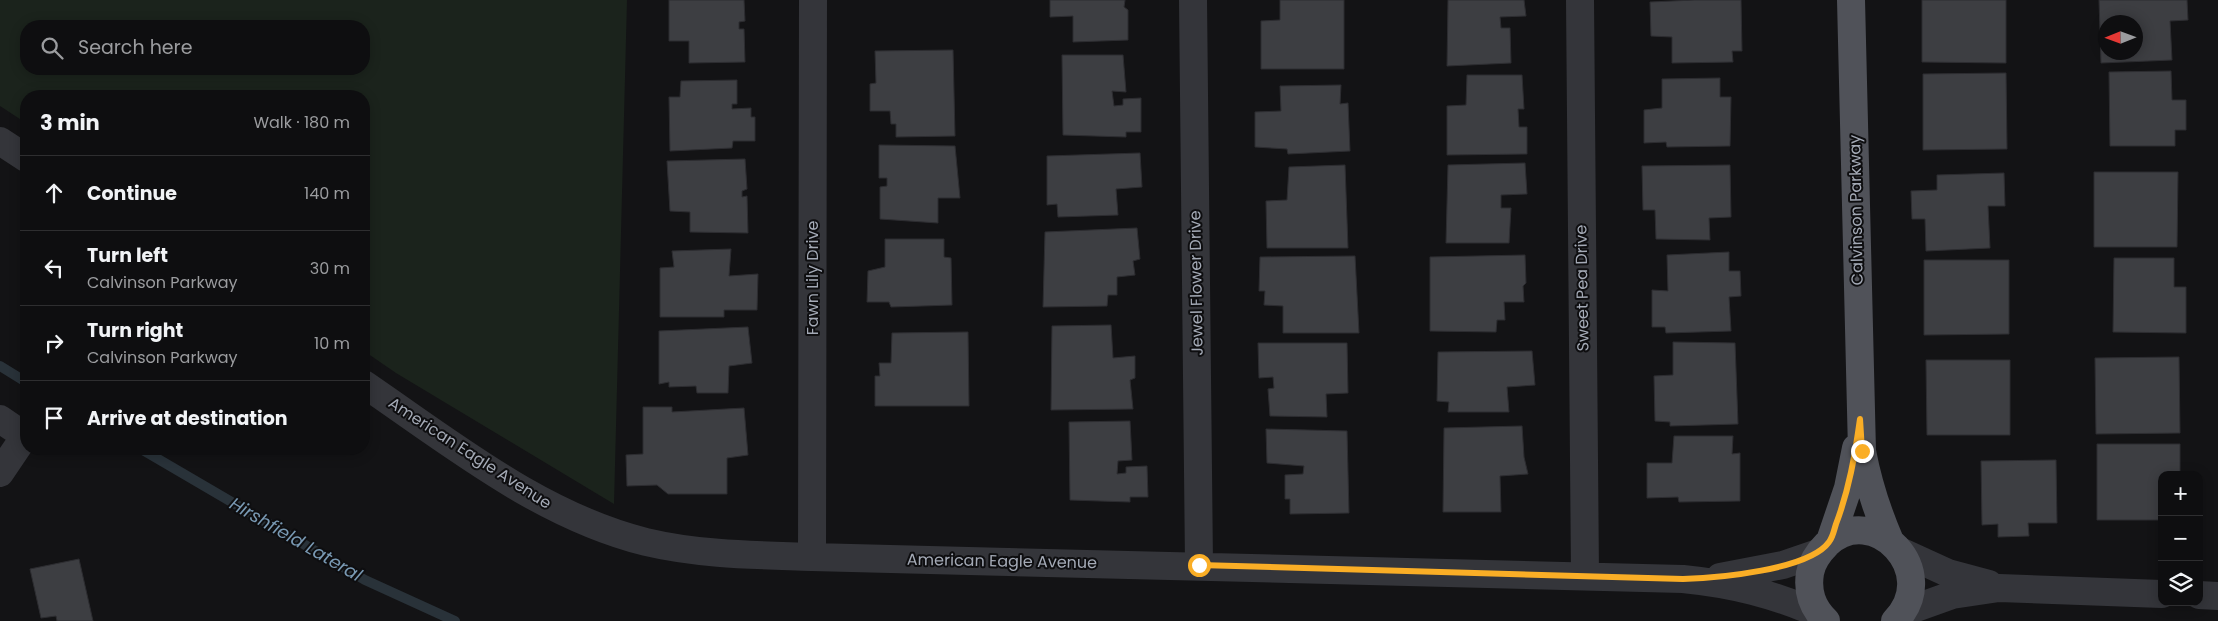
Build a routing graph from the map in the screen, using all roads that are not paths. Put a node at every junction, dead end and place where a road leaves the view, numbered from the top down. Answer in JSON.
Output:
{"nodes":[{"id":1,"x":813,"y":0,"type":"edge"},
{"id":2,"x":1194,"y":0,"type":"edge"},
{"id":3,"x":1580,"y":0,"type":"edge"},
{"id":4,"x":1851,"y":0,"type":"edge"},
{"id":5,"x":0,"y":140,"type":"edge"},
{"id":6,"x":20,"y":154,"type":"edge"},
{"id":7,"x":370,"y":388,"type":"edge"},
{"id":8,"x":0,"y":419,"type":"edge"},
{"id":9,"x":1860,"y":419,"type":"junction"},
{"id":10,"x":20,"y":433,"type":"edge"},
{"id":11,"x":20,"y":443,"type":"edge"},
{"id":12,"x":0,"y":473,"type":"edge"},
{"id":13,"x":1896,"y":546,"type":"junction"},
{"id":14,"x":1824,"y":547,"type":"junction"},
{"id":15,"x":812,"y":557,"type":"junction"},
{"id":16,"x":1199,"y":565,"type":"junction"},
{"id":17,"x":1585,"y":575,"type":"junction"},
{"id":18,"x":1683,"y":579,"type":"junction"},
{"id":19,"x":2023,"y":588,"type":"junction"},
{"id":20,"x":2158,"y":594,"type":"edge"},
{"id":21,"x":2203,"y":595,"type":"edge"},
{"id":22,"x":2218,"y":596,"type":"edge"},
{"id":23,"x":1822,"y":617,"type":"edge"},
{"id":24,"x":1898,"y":617,"type":"edge"}],
"edges":[{"from":1,"to":15,"type":"street","name":"Fawn Lily Drive"},
{"from":2,"to":16,"type":"street","name":"Jewel Flower Drive"},
{"from":3,"to":17,"type":"street","name":"Sweet Pea Drive"},
{"from":4,"to":9,"type":"main road","name":"Calvinson Parkway"},
{"from":5,"to":6,"type":"street"},
{"from":7,"to":15,"type":"street","name":"American Eagle Avenue"},
{"from":8,"to":10,"type":"street"},
{"from":9,"to":13,"type":"main road","name":"Calvinson Parkway"},
{"from":9,"to":14,"type":"main road","name":"Calvinson Parkway"},
{"from":11,"to":12,"type":"street"},
{"from":13,"to":14,"type":"main road"},
{"from":13,"to":19,"type":"street"},
{"from":13,"to":24,"type":"main road","name":"Calvinson Parkway"},
{"from":14,"to":18,"type":"street","name":"American Eagle Avenue"},
{"from":14,"to":23,"type":"main road","name":"Calvinson Parkway"},
{"from":15,"to":16,"type":"street","name":"American Eagle Avenue"},
{"from":16,"to":17,"type":"street","name":"American Eagle Avenue"},
{"from":17,"to":18,"type":"street","name":"American Eagle Avenue"},
{"from":18,"to":23,"type":"street","name":"American Eagle Avenue"},
{"from":19,"to":20,"type":"street"},
{"from":19,"to":24,"type":"street"},
{"from":21,"to":22,"type":"street"}]}
